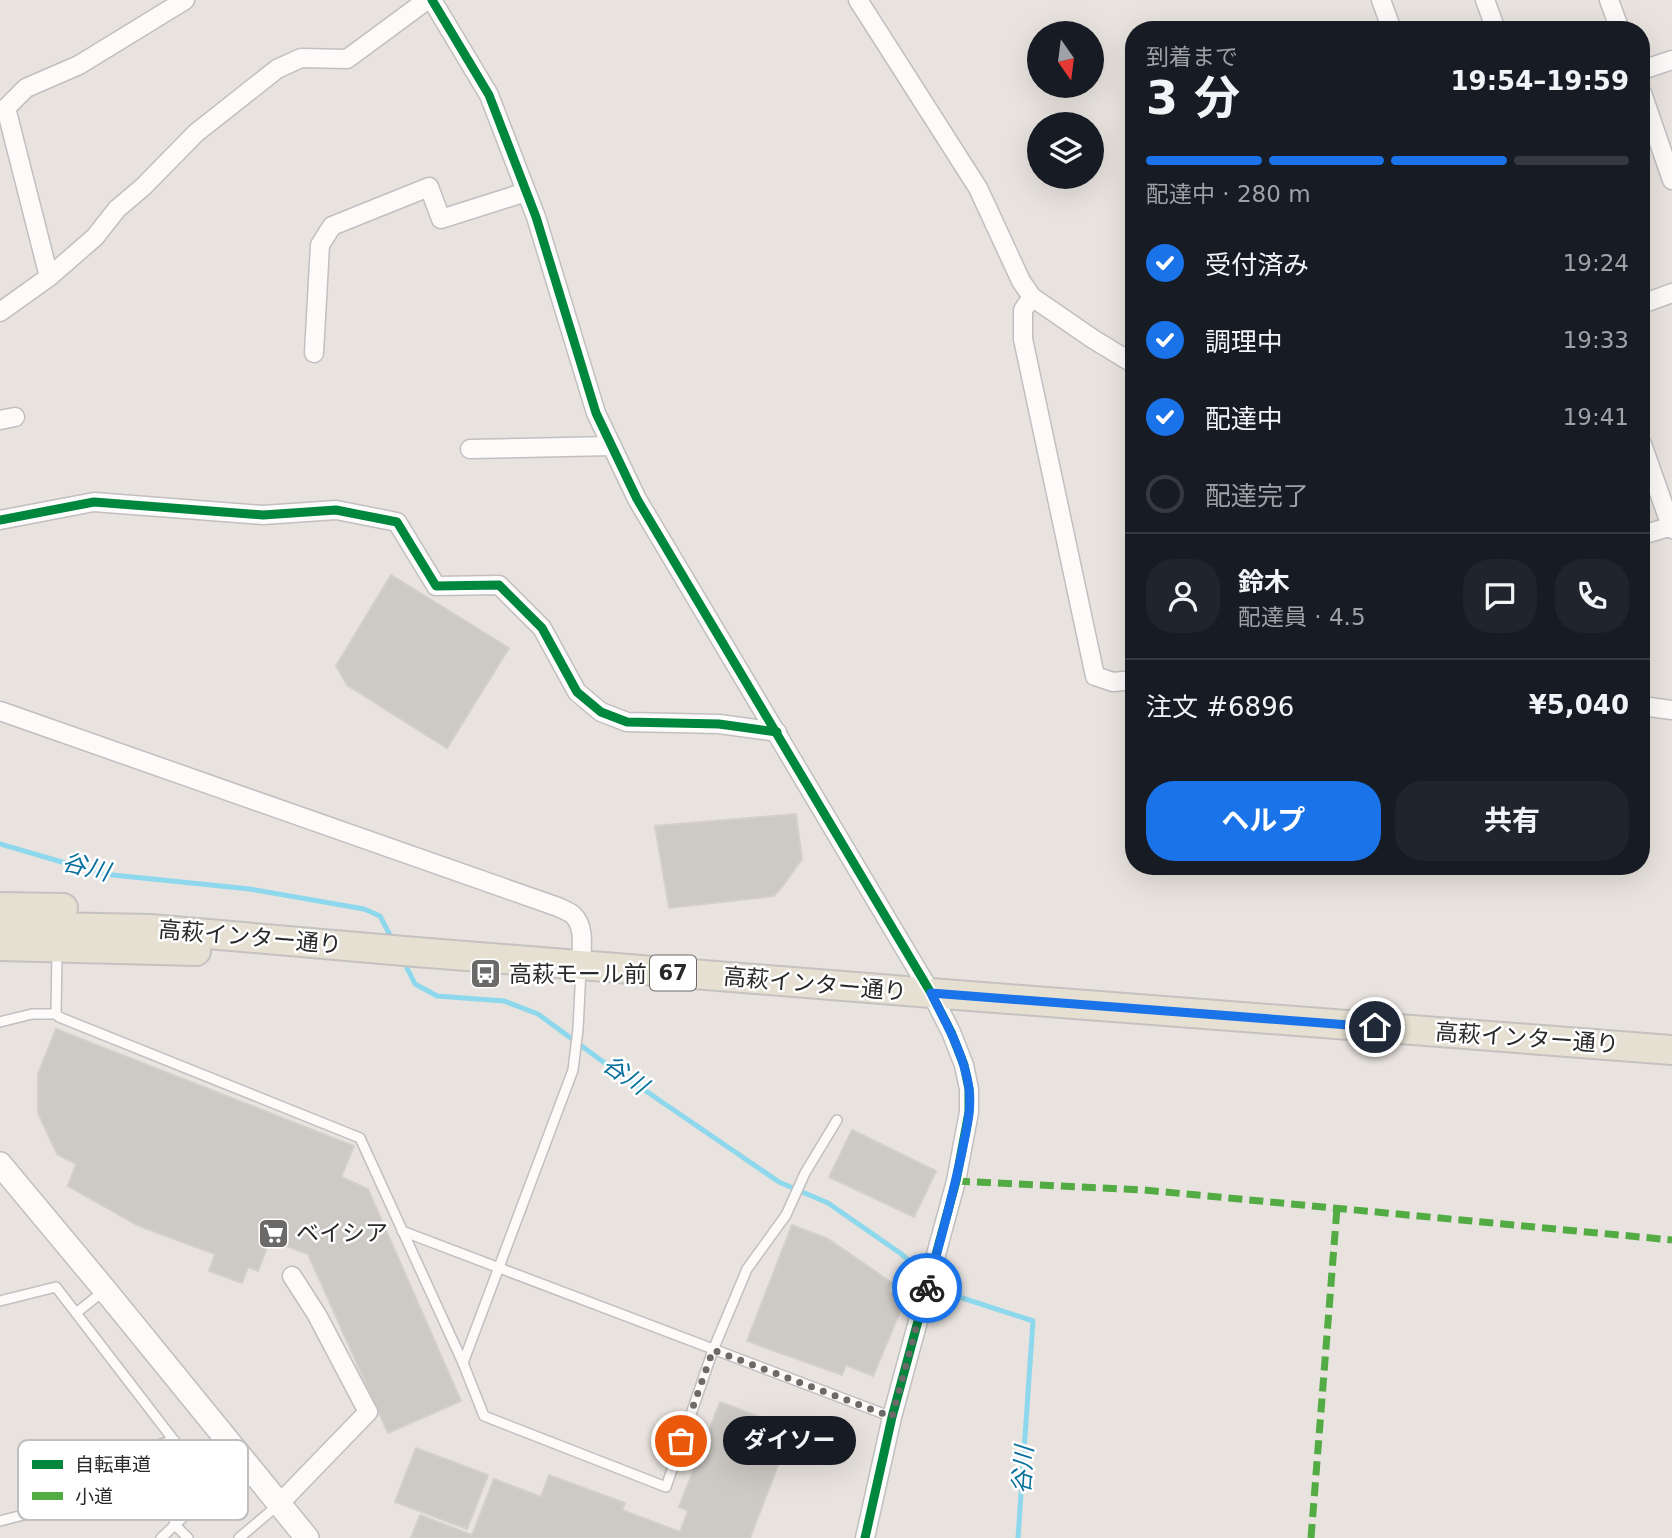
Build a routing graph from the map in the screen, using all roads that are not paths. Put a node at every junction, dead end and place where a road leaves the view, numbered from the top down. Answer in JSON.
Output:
{"nodes":[{"id":1,"x":185,"y":0,"type":"edge"},
{"id":2,"x":429,"y":0,"type":"edge"},
{"id":3,"x":858,"y":0,"type":"edge"},
{"id":4,"x":1381,"y":0,"type":"edge"},
{"id":5,"x":1485,"y":0,"type":"edge"},
{"id":6,"x":1609,"y":0,"type":"edge"},
{"id":7,"x":1389,"y":21,"type":"edge"},
{"id":8,"x":1493,"y":21,"type":"edge"},
{"id":9,"x":1617,"y":21,"type":"edge"},
{"id":10,"x":1672,"y":60,"type":"edge"},
{"id":11,"x":1650,"y":67,"type":"edge"},
{"id":12,"x":1650,"y":116,"type":"edge"},
{"id":13,"x":1672,"y":180,"type":"edge"},
{"id":14,"x":526,"y":192,"type":"junction"},
{"id":15,"x":49,"y":276,"type":"junction"},
{"id":16,"x":1672,"y":293,"type":"edge"},
{"id":17,"x":1032,"y":297,"type":"junction"},
{"id":18,"x":1650,"y":301,"type":"edge"},
{"id":19,"x":0,"y":312,"type":"edge"},
{"id":20,"x":314,"y":353,"type":"dead end"},
{"id":21,"x":1125,"y":359,"type":"edge"},
{"id":22,"x":612,"y":446,"type":"junction"},
{"id":23,"x":470,"y":449,"type":"dead end"},
{"id":24,"x":1650,"y":466,"type":"edge"},
{"id":25,"x":0,"y":520,"type":"edge"},
{"id":26,"x":1672,"y":527,"type":"edge"},
{"id":27,"x":1650,"y":534,"type":"edge"},
{"id":28,"x":1125,"y":681,"type":"edge"},
{"id":29,"x":1650,"y":707,"type":"edge"},
{"id":30,"x":1672,"y":710,"type":"edge"},
{"id":31,"x":0,"y":711,"type":"edge"},
{"id":32,"x":777,"y":732,"type":"junction"},
{"id":33,"x":0,"y":907,"type":"edge"},
{"id":34,"x":0,"y":926,"type":"edge"},
{"id":35,"x":332,"y":944,"type":"junction"},
{"id":36,"x":0,"y":946,"type":"edge"},
{"id":37,"x":57,"y":947,"type":"junction"},
{"id":38,"x":581,"y":965,"type":"junction"},
{"id":39,"x":931,"y":993,"type":"junction"},
{"id":40,"x":56,"y":1014,"type":"junction"},
{"id":41,"x":0,"y":1023,"type":"edge"},
{"id":42,"x":1672,"y":1050,"type":"edge"},
{"id":43,"x":837,"y":1119,"type":"dead end"},
{"id":44,"x":0,"y":1164,"type":"edge"},
{"id":45,"x":402,"y":1231,"type":"junction"},
{"id":46,"x":499,"y":1269,"type":"junction"},
{"id":47,"x":292,"y":1276,"type":"dead end"},
{"id":48,"x":105,"y":1290,"type":"junction"},
{"id":49,"x":0,"y":1301,"type":"edge"},
{"id":50,"x":76,"y":1313,"type":"junction"},
{"id":51,"x":713,"y":1350,"type":"junction"},
{"id":52,"x":463,"y":1363,"type":"junction"},
{"id":53,"x":892,"y":1417,"type":"junction"},
{"id":54,"x":174,"y":1440,"type":"edge"},
{"id":55,"x":227,"y":1440,"type":"edge"},
{"id":56,"x":248,"y":1466,"type":"edge"},
{"id":57,"x":279,"y":1504,"type":"junction"},
{"id":58,"x":18,"y":1516,"type":"edge"},
{"id":59,"x":178,"y":1520,"type":"edge"},
{"id":60,"x":0,"y":1521,"type":"edge"},
{"id":61,"x":174,"y":1524,"type":"junction"},
{"id":62,"x":161,"y":1538,"type":"edge"},
{"id":63,"x":188,"y":1538,"type":"edge"},
{"id":64,"x":239,"y":1538,"type":"edge"},
{"id":65,"x":307,"y":1538,"type":"edge"},
{"id":66,"x":865,"y":1538,"type":"edge"}],
"edges":[{"from":1,"to":15,"type":"street"},
{"from":2,"to":14,"type":"street"},
{"from":2,"to":15,"type":"street"},
{"from":3,"to":17,"type":"street"},
{"from":4,"to":7,"type":"street"},
{"from":5,"to":8,"type":"street"},
{"from":6,"to":9,"type":"street"},
{"from":10,"to":11,"type":"street"},
{"from":12,"to":13,"type":"street"},
{"from":14,"to":20,"type":"street"},
{"from":14,"to":22,"type":"street"},
{"from":15,"to":19,"type":"street"},
{"from":16,"to":18,"type":"street"},
{"from":17,"to":21,"type":"street"},
{"from":17,"to":28,"type":"street"},
{"from":22,"to":23,"type":"street"},
{"from":22,"to":32,"type":"street"},
{"from":24,"to":26,"type":"street"},
{"from":25,"to":32,"type":"street"},
{"from":26,"to":27,"type":"street"},
{"from":29,"to":30,"type":"street"},
{"from":31,"to":38,"type":"street"},
{"from":32,"to":39,"type":"street"},
{"from":33,"to":35,"type":"main road"},
{"from":34,"to":35,"type":"main road","name":"高萩インター通り","number":"67"},
{"from":35,"to":37,"type":"main road"},
{"from":35,"to":38,"type":"main road","name":"高萩インター通り","number":"67"},
{"from":36,"to":37,"type":"main road"},
{"from":37,"to":40,"type":"lane"},
{"from":38,"to":39,"type":"main road","name":"高萩インター通り","number":"67"},
{"from":38,"to":46,"type":"lane"},
{"from":39,"to":42,"type":"main road","name":"高萩インター通り","number":"67"},
{"from":39,"to":53,"type":"street"},
{"from":40,"to":41,"type":"lane"},
{"from":40,"to":45,"type":"lane"},
{"from":43,"to":51,"type":"lane"},
{"from":44,"to":48,"type":"street"},
{"from":45,"to":46,"type":"lane"},
{"from":45,"to":52,"type":"lane"},
{"from":46,"to":51,"type":"lane"},
{"from":46,"to":52,"type":"lane"},
{"from":47,"to":57,"type":"street"},
{"from":48,"to":50,"type":"lane"},
{"from":48,"to":55,"type":"street"},
{"from":49,"to":50,"type":"lane"},
{"from":50,"to":54,"type":"lane"},
{"from":51,"to":52,"type":"lane"},
{"from":51,"to":53,"type":"lane"},
{"from":53,"to":66,"type":"street"},
{"from":56,"to":57,"type":"street"},
{"from":57,"to":64,"type":"lane"},
{"from":57,"to":65,"type":"street"},
{"from":58,"to":60,"type":"lane"},
{"from":59,"to":61,"type":"lane"},
{"from":61,"to":62,"type":"lane"},
{"from":61,"to":63,"type":"lane"}]}
